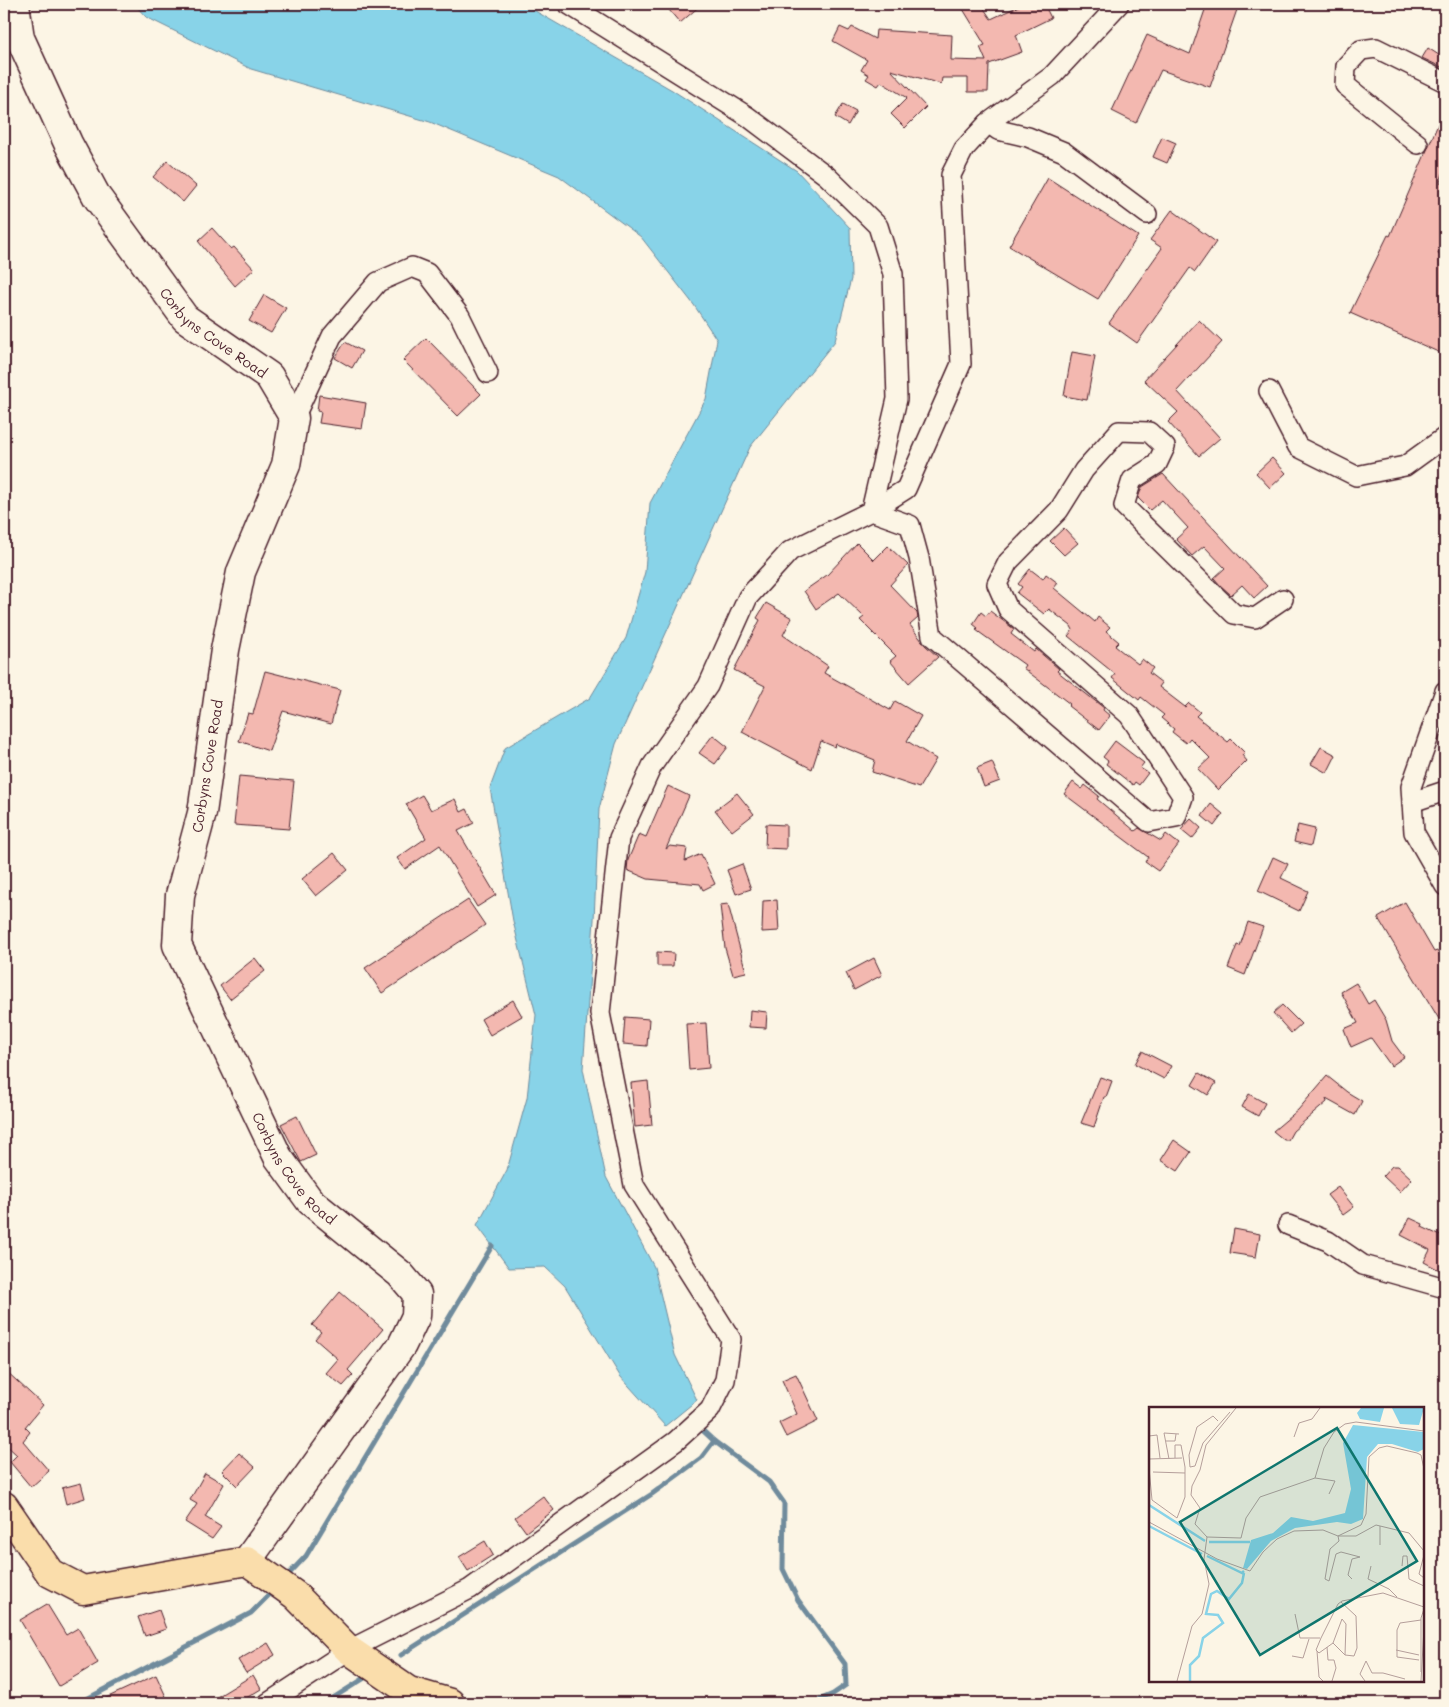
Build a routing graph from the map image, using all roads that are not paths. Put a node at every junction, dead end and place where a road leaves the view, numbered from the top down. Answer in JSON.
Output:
{"nodes":[{"id":1,"x":15,"y":4,"type":"edge"},
{"id":2,"x":568,"y":4,"type":"edge"},
{"id":3,"x":1119,"y":4,"type":"edge"},
{"id":4,"x":1445,"y":82,"type":"edge"},
{"id":5,"x":988,"y":123,"type":"junction"},
{"id":6,"x":1418,"y":144,"type":"dead end"},
{"id":7,"x":1147,"y":214,"type":"dead end"},
{"id":8,"x":488,"y":373,"type":"dead end"},
{"id":9,"x":1269,"y":391,"type":"dead end"},
{"id":10,"x":294,"y":418,"type":"junction"},
{"id":11,"x":1445,"y":437,"type":"edge"},
{"id":12,"x":871,"y":511,"type":"junction"},
{"id":13,"x":1282,"y":599,"type":"dead end"},
{"id":14,"x":1445,"y":691,"type":"edge"},
{"id":15,"x":1445,"y":791,"type":"edge"},
{"id":16,"x":1412,"y":802,"type":"junction"},
{"id":17,"x":1445,"y":886,"type":"edge"},
{"id":18,"x":1288,"y":1225,"type":"dead end"},
{"id":19,"x":1445,"y":1288,"type":"edge"},
{"id":20,"x":4,"y":1506,"type":"edge"},
{"id":21,"x":258,"y":1568,"type":"junction"},
{"id":22,"x":349,"y":1650,"type":"junction"},
{"id":23,"x":268,"y":1703,"type":"edge"},
{"id":24,"x":450,"y":1703,"type":"edge"}],
"edges":[{"from":1,"to":10,"type":"main road","name":"Corbyns Cove Road"},
{"from":2,"to":12,"type":"street"},
{"from":3,"to":5,"type":"street"},
{"from":4,"to":6,"type":"street"},
{"from":5,"to":7,"type":"street"},
{"from":5,"to":12,"type":"street"},
{"from":8,"to":10,"type":"street"},
{"from":9,"to":11,"type":"street"},
{"from":10,"to":21,"type":"main road","name":"Corbyns Cove Road"},
{"from":12,"to":13,"type":"street"},
{"from":12,"to":22,"type":"street"},
{"from":14,"to":16,"type":"street"},
{"from":15,"to":16,"type":"street"},
{"from":16,"to":17,"type":"street"},
{"from":18,"to":19,"type":"street"},
{"from":20,"to":21,"type":"main road"},
{"from":21,"to":22,"type":"main road"},
{"from":22,"to":23,"type":"street"},
{"from":22,"to":24,"type":"main road"}]}
